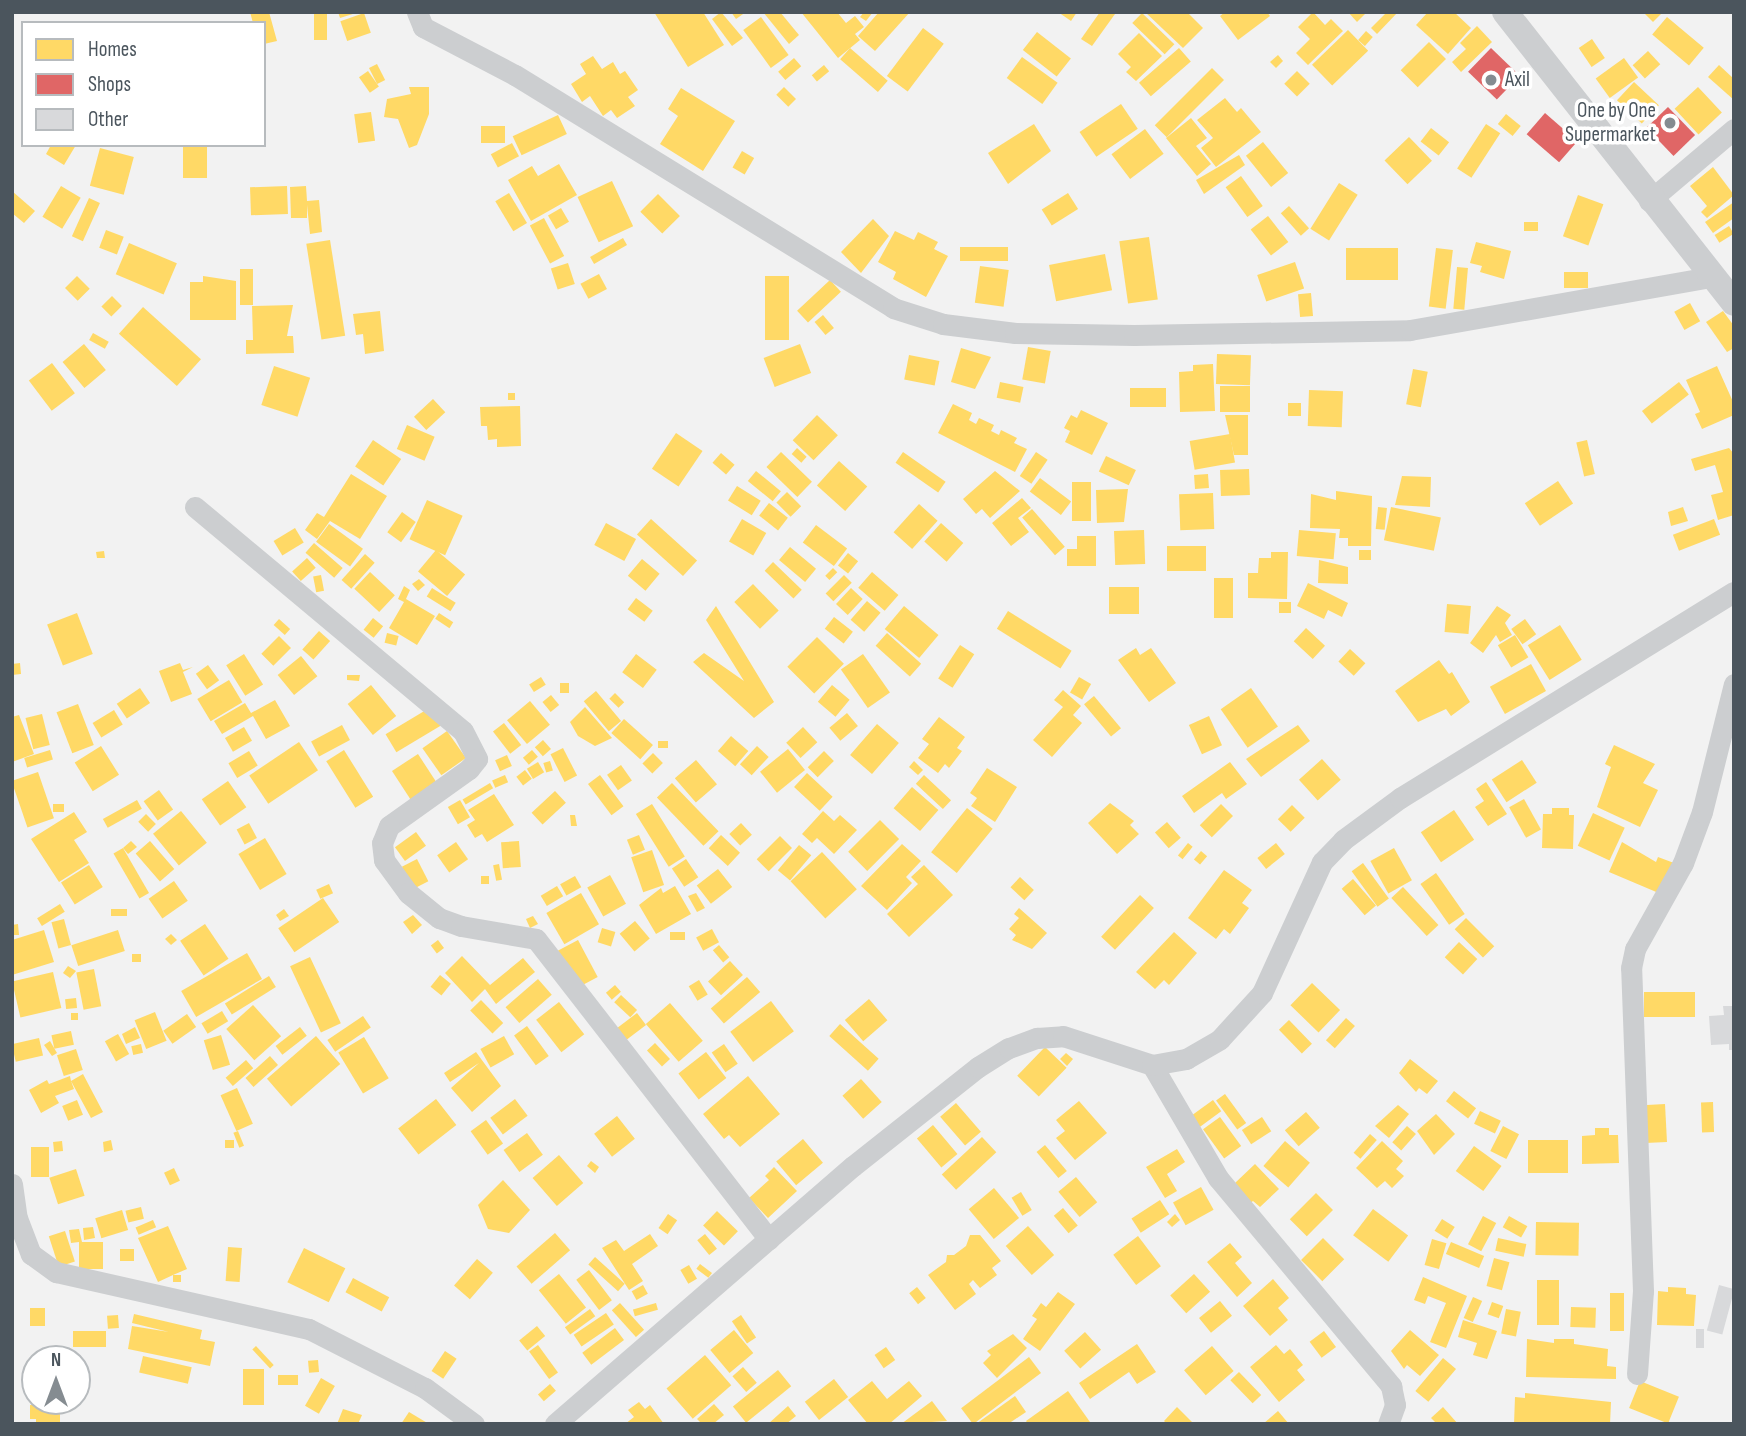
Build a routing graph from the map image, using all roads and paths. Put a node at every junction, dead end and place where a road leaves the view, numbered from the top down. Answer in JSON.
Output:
{"nodes":[{"id":1,"x":417,"y":12,"type":"edge"},
{"id":2,"x":1505,"y":12,"type":"edge"},
{"id":3,"x":1734,"y":129,"type":"edge"},
{"id":4,"x":1649,"y":201,"type":"junction"},
{"id":5,"x":1712,"y":277,"type":"junction"},
{"id":6,"x":1734,"y":303,"type":"edge"},
{"id":7,"x":195,"y":507,"type":"dead end"},
{"id":8,"x":1734,"y":592,"type":"edge"},
{"id":9,"x":1734,"y":684,"type":"edge"},
{"id":10,"x":1152,"y":1065,"type":"junction"},
{"id":11,"x":12,"y":1184,"type":"edge"},
{"id":12,"x":769,"y":1239,"type":"junction"},
{"id":13,"x":1637,"y":1374,"type":"dead end"},
{"id":14,"x":474,"y":1424,"type":"edge"},
{"id":15,"x":555,"y":1424,"type":"edge"},
{"id":16,"x":1388,"y":1424,"type":"edge"}],
"edges":[{"from":1,"to":5,"type":"street"},
{"from":2,"to":4,"type":"street"},
{"from":3,"to":4,"type":"street"},
{"from":4,"to":5,"type":"street"},
{"from":5,"to":6,"type":"street"},
{"from":7,"to":12,"type":"street"},
{"from":8,"to":10,"type":"street"},
{"from":9,"to":13,"type":"street"},
{"from":10,"to":12,"type":"street"},
{"from":10,"to":16,"type":"street"},
{"from":11,"to":14,"type":"street"},
{"from":12,"to":15,"type":"street"}]}
